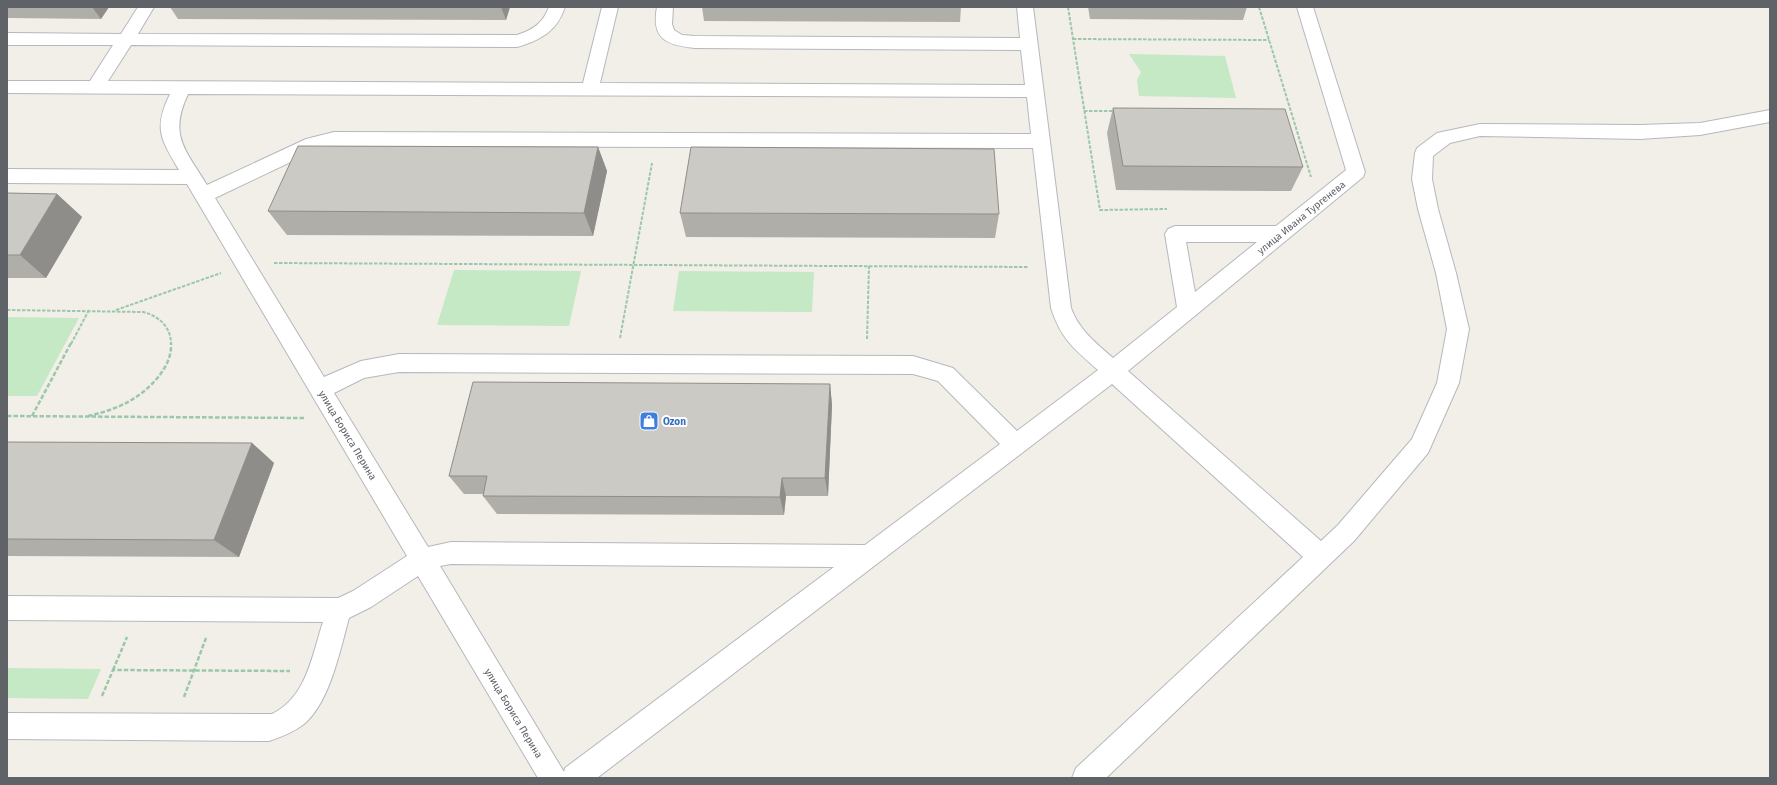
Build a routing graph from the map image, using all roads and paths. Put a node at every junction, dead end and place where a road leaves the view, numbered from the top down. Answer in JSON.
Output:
{"nodes":[{"id":1,"x":146,"y":7,"type":"edge"},
{"id":2,"x":557,"y":7,"type":"edge"},
{"id":3,"x":610,"y":7,"type":"edge"},
{"id":4,"x":665,"y":7,"type":"edge"},
{"id":5,"x":1025,"y":7,"type":"edge"},
{"id":6,"x":1068,"y":7,"type":"edge"},
{"id":7,"x":1259,"y":7,"type":"edge"},
{"id":8,"x":1305,"y":7,"type":"edge"},
{"id":9,"x":1073,"y":39,"type":"junction"},
{"id":10,"x":7,"y":40,"type":"edge"},
{"id":11,"x":125,"y":40,"type":"junction"},
{"id":12,"x":1269,"y":40,"type":"junction"},
{"id":13,"x":1030,"y":44,"type":"junction"},
{"id":14,"x":7,"y":87,"type":"edge"},
{"id":15,"x":95,"y":88,"type":"junction"},
{"id":16,"x":182,"y":88,"type":"junction"},
{"id":17,"x":590,"y":90,"type":"junction"},
{"id":18,"x":1035,"y":91,"type":"junction"},
{"id":19,"x":1084,"y":110,"type":"junction"},
{"id":20,"x":1116,"y":111,"type":"edge"},
{"id":21,"x":1284,"y":112,"type":"edge"},
{"id":22,"x":1292,"y":113,"type":"junction"},
{"id":23,"x":1770,"y":116,"type":"edge"},
{"id":24,"x":656,"y":139,"type":"junction"},
{"id":25,"x":1041,"y":141,"type":"junction"},
{"id":26,"x":7,"y":176,"type":"edge"},
{"id":27,"x":1313,"y":183,"type":"dead end"},
{"id":28,"x":198,"y":186,"type":"junction"},
{"id":29,"x":1172,"y":209,"type":"dead end"},
{"id":30,"x":1280,"y":234,"type":"junction"},
{"id":31,"x":245,"y":264,"type":"junction"},
{"id":32,"x":633,"y":265,"type":"junction"},
{"id":33,"x":869,"y":266,"type":"junction"},
{"id":34,"x":1056,"y":267,"type":"junction"},
{"id":35,"x":7,"y":310,"type":"edge"},
{"id":36,"x":89,"y":310,"type":"junction"},
{"id":37,"x":116,"y":310,"type":"junction"},
{"id":38,"x":1188,"y":310,"type":"junction"},
{"id":39,"x":616,"y":364,"type":"junction"},
{"id":40,"x":867,"y":365,"type":"junction"},
{"id":41,"x":1113,"y":371,"type":"junction"},
{"id":42,"x":320,"y":389,"type":"junction"},
{"id":43,"x":7,"y":416,"type":"edge"},
{"id":44,"x":32,"y":416,"type":"junction"},
{"id":45,"x":83,"y":417,"type":"junction"},
{"id":46,"x":338,"y":418,"type":"junction"},
{"id":47,"x":1016,"y":445,"type":"junction"},
{"id":48,"x":869,"y":556,"type":"junction"},
{"id":49,"x":1321,"y":558,"type":"junction"},
{"id":50,"x":422,"y":560,"type":"junction"},
{"id":51,"x":7,"y":608,"type":"edge"},
{"id":52,"x":217,"y":609,"type":"junction"},
{"id":53,"x":339,"y":610,"type":"junction"},
{"id":54,"x":194,"y":670,"type":"junction"},
{"id":55,"x":320,"y":671,"type":"junction"},
{"id":56,"x":7,"y":726,"type":"edge"},
{"id":57,"x":89,"y":727,"type":"junction"},
{"id":58,"x":172,"y":728,"type":"junction"},
{"id":59,"x":553,"y":778,"type":"edge"},
{"id":60,"x":575,"y":778,"type":"edge"},
{"id":61,"x":1086,"y":778,"type":"edge"}],
"edges":[{"from":1,"to":11,"type":"street"},
{"from":2,"to":11,"type":"street"},
{"from":3,"to":17,"type":"street"},
{"from":4,"to":13,"type":"street"},
{"from":5,"to":13,"type":"street"},
{"from":6,"to":9,"type":"path"},
{"from":7,"to":12,"type":"path"},
{"from":8,"to":30,"type":"street","name":"улица Ивана Тургенева"},
{"from":9,"to":12,"type":"path"},
{"from":9,"to":19,"type":"path"},
{"from":10,"to":11,"type":"street"},
{"from":11,"to":15,"type":"street"},
{"from":12,"to":22,"type":"path"},
{"from":13,"to":18,"type":"street"},
{"from":14,"to":15,"type":"street"},
{"from":15,"to":16,"type":"street"},
{"from":16,"to":17,"type":"street"},
{"from":16,"to":28,"type":"street","name":"улица Бориса Перина"},
{"from":17,"to":18,"type":"street"},
{"from":18,"to":25,"type":"street"},
{"from":19,"to":20,"type":"path"},
{"from":19,"to":29,"type":"path"},
{"from":21,"to":22,"type":"path"},
{"from":22,"to":27,"type":"path"},
{"from":23,"to":49,"type":"street"},
{"from":24,"to":25,"type":"street"},
{"from":24,"to":28,"type":"street"},
{"from":24,"to":32,"type":"path"},
{"from":25,"to":34,"type":"street"},
{"from":26,"to":28,"type":"street"},
{"from":28,"to":31,"type":"street","name":"улица Бориса Перина"},
{"from":30,"to":38,"type":"street","name":"улица Ивана Тургенева"},
{"from":30,"to":38,"type":"street"},
{"from":31,"to":32,"type":"path"},
{"from":31,"to":37,"type":"path"},
{"from":31,"to":42,"type":"street","name":"улица Бориса Перина"},
{"from":32,"to":33,"type":"path"},
{"from":32,"to":39,"type":"path"},
{"from":33,"to":34,"type":"path"},
{"from":33,"to":40,"type":"path"},
{"from":34,"to":41,"type":"street"},
{"from":35,"to":36,"type":"path"},
{"from":36,"to":37,"type":"path"},
{"from":36,"to":44,"type":"path"},
{"from":37,"to":45,"type":"path"},
{"from":38,"to":41,"type":"street","name":"улица Ивана Тургенева"},
{"from":39,"to":40,"type":"street"},
{"from":39,"to":42,"type":"street"},
{"from":40,"to":47,"type":"street"},
{"from":41,"to":47,"type":"street","name":"улица Ивана Тургенева"},
{"from":41,"to":49,"type":"street"},
{"from":42,"to":46,"type":"street","name":"улица Бориса Перина"},
{"from":43,"to":44,"type":"path"},
{"from":44,"to":45,"type":"path"},
{"from":45,"to":46,"type":"path"},
{"from":46,"to":50,"type":"street","name":"улица Бориса Перина"},
{"from":47,"to":48,"type":"street","name":"улица Ивана Тургенева"},
{"from":48,"to":50,"type":"street"},
{"from":48,"to":60,"type":"street","name":"улица Ивана Тургенева"},
{"from":49,"to":61,"type":"street"},
{"from":50,"to":53,"type":"street"},
{"from":50,"to":59,"type":"street","name":"улица Бориса Перина"},
{"from":51,"to":52,"type":"street"},
{"from":52,"to":53,"type":"street"},
{"from":52,"to":54,"type":"path"},
{"from":53,"to":55,"type":"street"},
{"from":54,"to":55,"type":"path"},
{"from":54,"to":57,"type":"path"},
{"from":54,"to":58,"type":"path"},
{"from":55,"to":58,"type":"street"},
{"from":56,"to":57,"type":"street"},
{"from":57,"to":58,"type":"street"}]}
